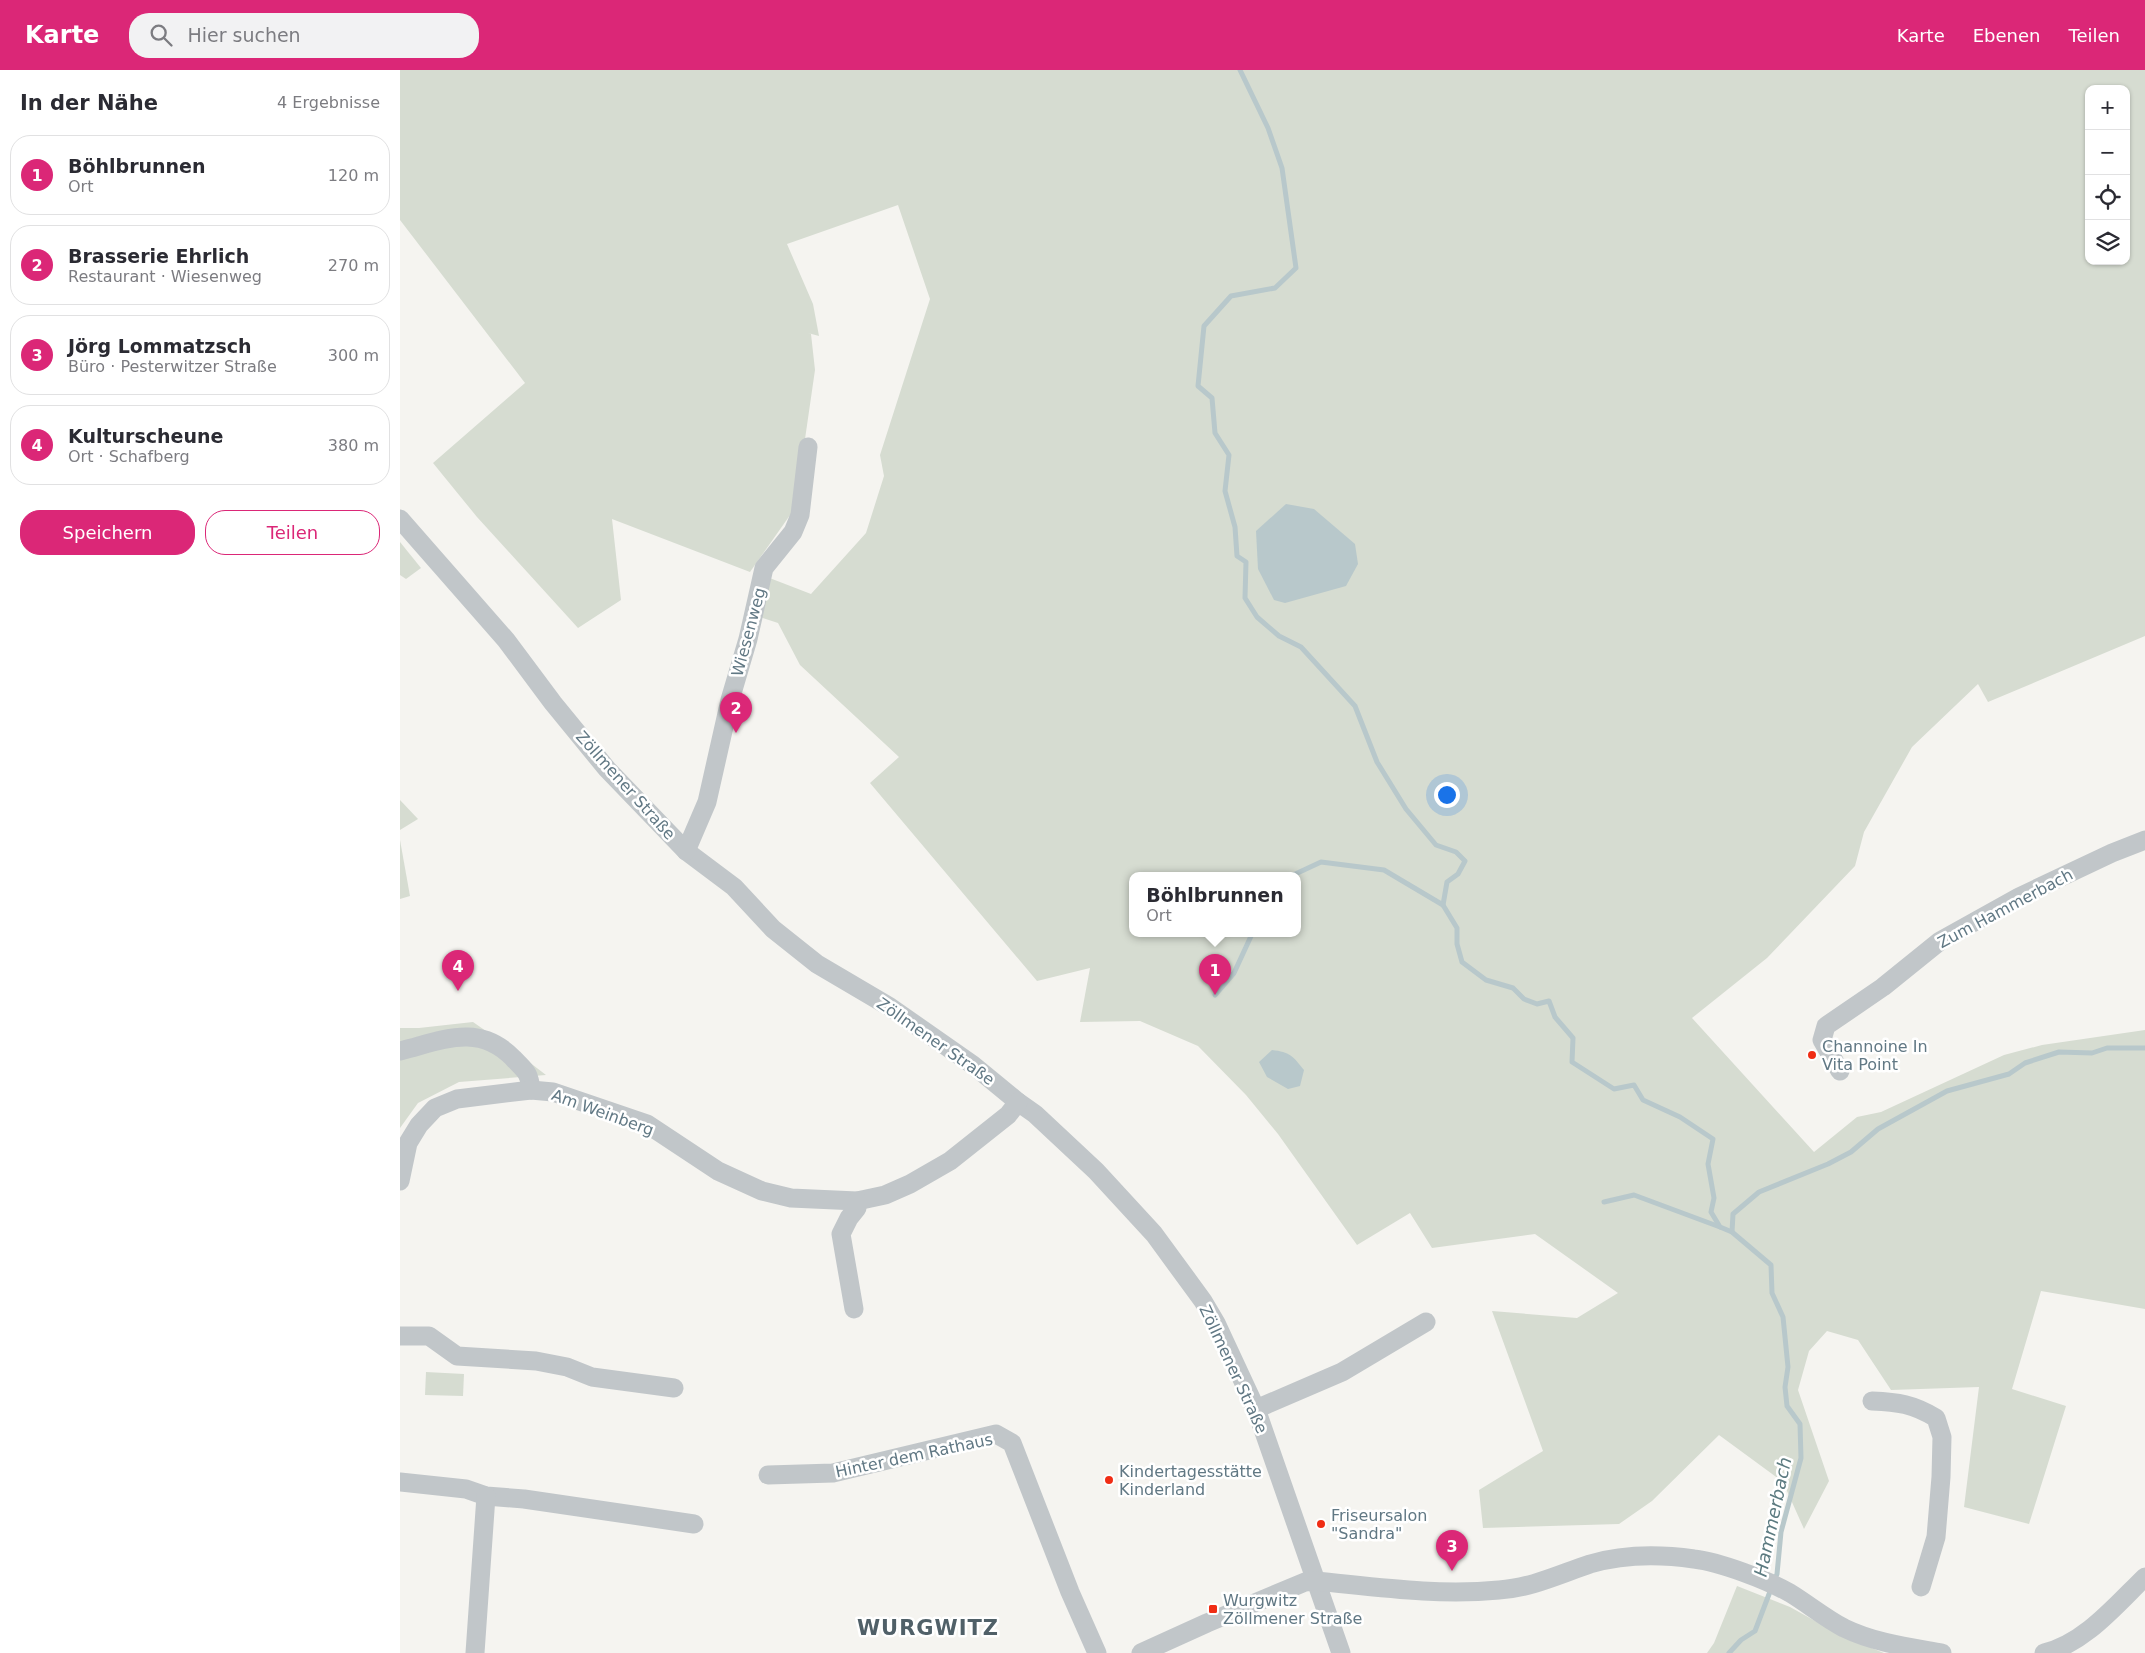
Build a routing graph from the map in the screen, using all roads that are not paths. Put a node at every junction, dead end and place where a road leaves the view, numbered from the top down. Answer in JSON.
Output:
{"nodes":[{"id":1,"x":808,"y":447,"type":"dead end"},
{"id":2,"x":400,"y":519,"type":"edge"},
{"id":3,"x":2145,"y":840,"type":"edge"},
{"id":4,"x":686,"y":851,"type":"junction"},
{"id":5,"x":400,"y":1051,"type":"edge"},
{"id":6,"x":1840,"y":1071,"type":"dead end"},
{"id":7,"x":531,"y":1090,"type":"junction"},
{"id":8,"x":1018,"y":1102,"type":"junction"},
{"id":9,"x":400,"y":1181,"type":"edge"},
{"id":10,"x":858,"y":1201,"type":"junction"},
{"id":11,"x":854,"y":1309,"type":"dead end"},
{"id":12,"x":1426,"y":1322,"type":"dead end"},
{"id":13,"x":400,"y":1336,"type":"edge"},
{"id":14,"x":674,"y":1388,"type":"dead end"},
{"id":15,"x":1872,"y":1401,"type":"dead end"},
{"id":16,"x":1256,"y":1409,"type":"junction"},
{"id":17,"x":768,"y":1475,"type":"dead end"},
{"id":18,"x":400,"y":1482,"type":"edge"},
{"id":19,"x":486,"y":1496,"type":"junction"},
{"id":20,"x":694,"y":1524,"type":"dead end"},
{"id":21,"x":2145,"y":1577,"type":"edge"},
{"id":22,"x":1315,"y":1581,"type":"junction"},
{"id":23,"x":1921,"y":1587,"type":"dead end"},
{"id":24,"x":475,"y":1653,"type":"edge"},
{"id":25,"x":1097,"y":1653,"type":"edge"},
{"id":26,"x":1141,"y":1653,"type":"edge"},
{"id":27,"x":1340,"y":1653,"type":"edge"},
{"id":28,"x":1942,"y":1653,"type":"edge"},
{"id":29,"x":2044,"y":1653,"type":"edge"}],
"edges":[{"from":1,"to":4,"type":"street","name":"Wiesenweg"},
{"from":2,"to":4,"type":"street","name":"Zöllmener Straße"},
{"from":3,"to":6,"type":"street","name":"Zum Hammerbach"},
{"from":4,"to":8,"type":"street","name":"Zöllmener Straße"},
{"from":5,"to":7,"type":"street"},
{"from":7,"to":9,"type":"street","name":"Am Weinberg"},
{"from":7,"to":10,"type":"street","name":"Am Weinberg"},
{"from":8,"to":10,"type":"street","name":"Am Weinberg"},
{"from":8,"to":16,"type":"street","name":"Zöllmener Straße"},
{"from":10,"to":11,"type":"street"},
{"from":12,"to":16,"type":"street"},
{"from":13,"to":14,"type":"street"},
{"from":15,"to":23,"type":"street"},
{"from":16,"to":22,"type":"street","name":"Zöllmener Straße"},
{"from":17,"to":25,"type":"street","name":"Hinter dem Rathaus"},
{"from":18,"to":19,"type":"street"},
{"from":19,"to":20,"type":"street"},
{"from":19,"to":24,"type":"street"},
{"from":21,"to":29,"type":"street"},
{"from":22,"to":26,"type":"street"},
{"from":22,"to":27,"type":"street","name":"Zöllmener Straße"},
{"from":22,"to":28,"type":"street"}]}
